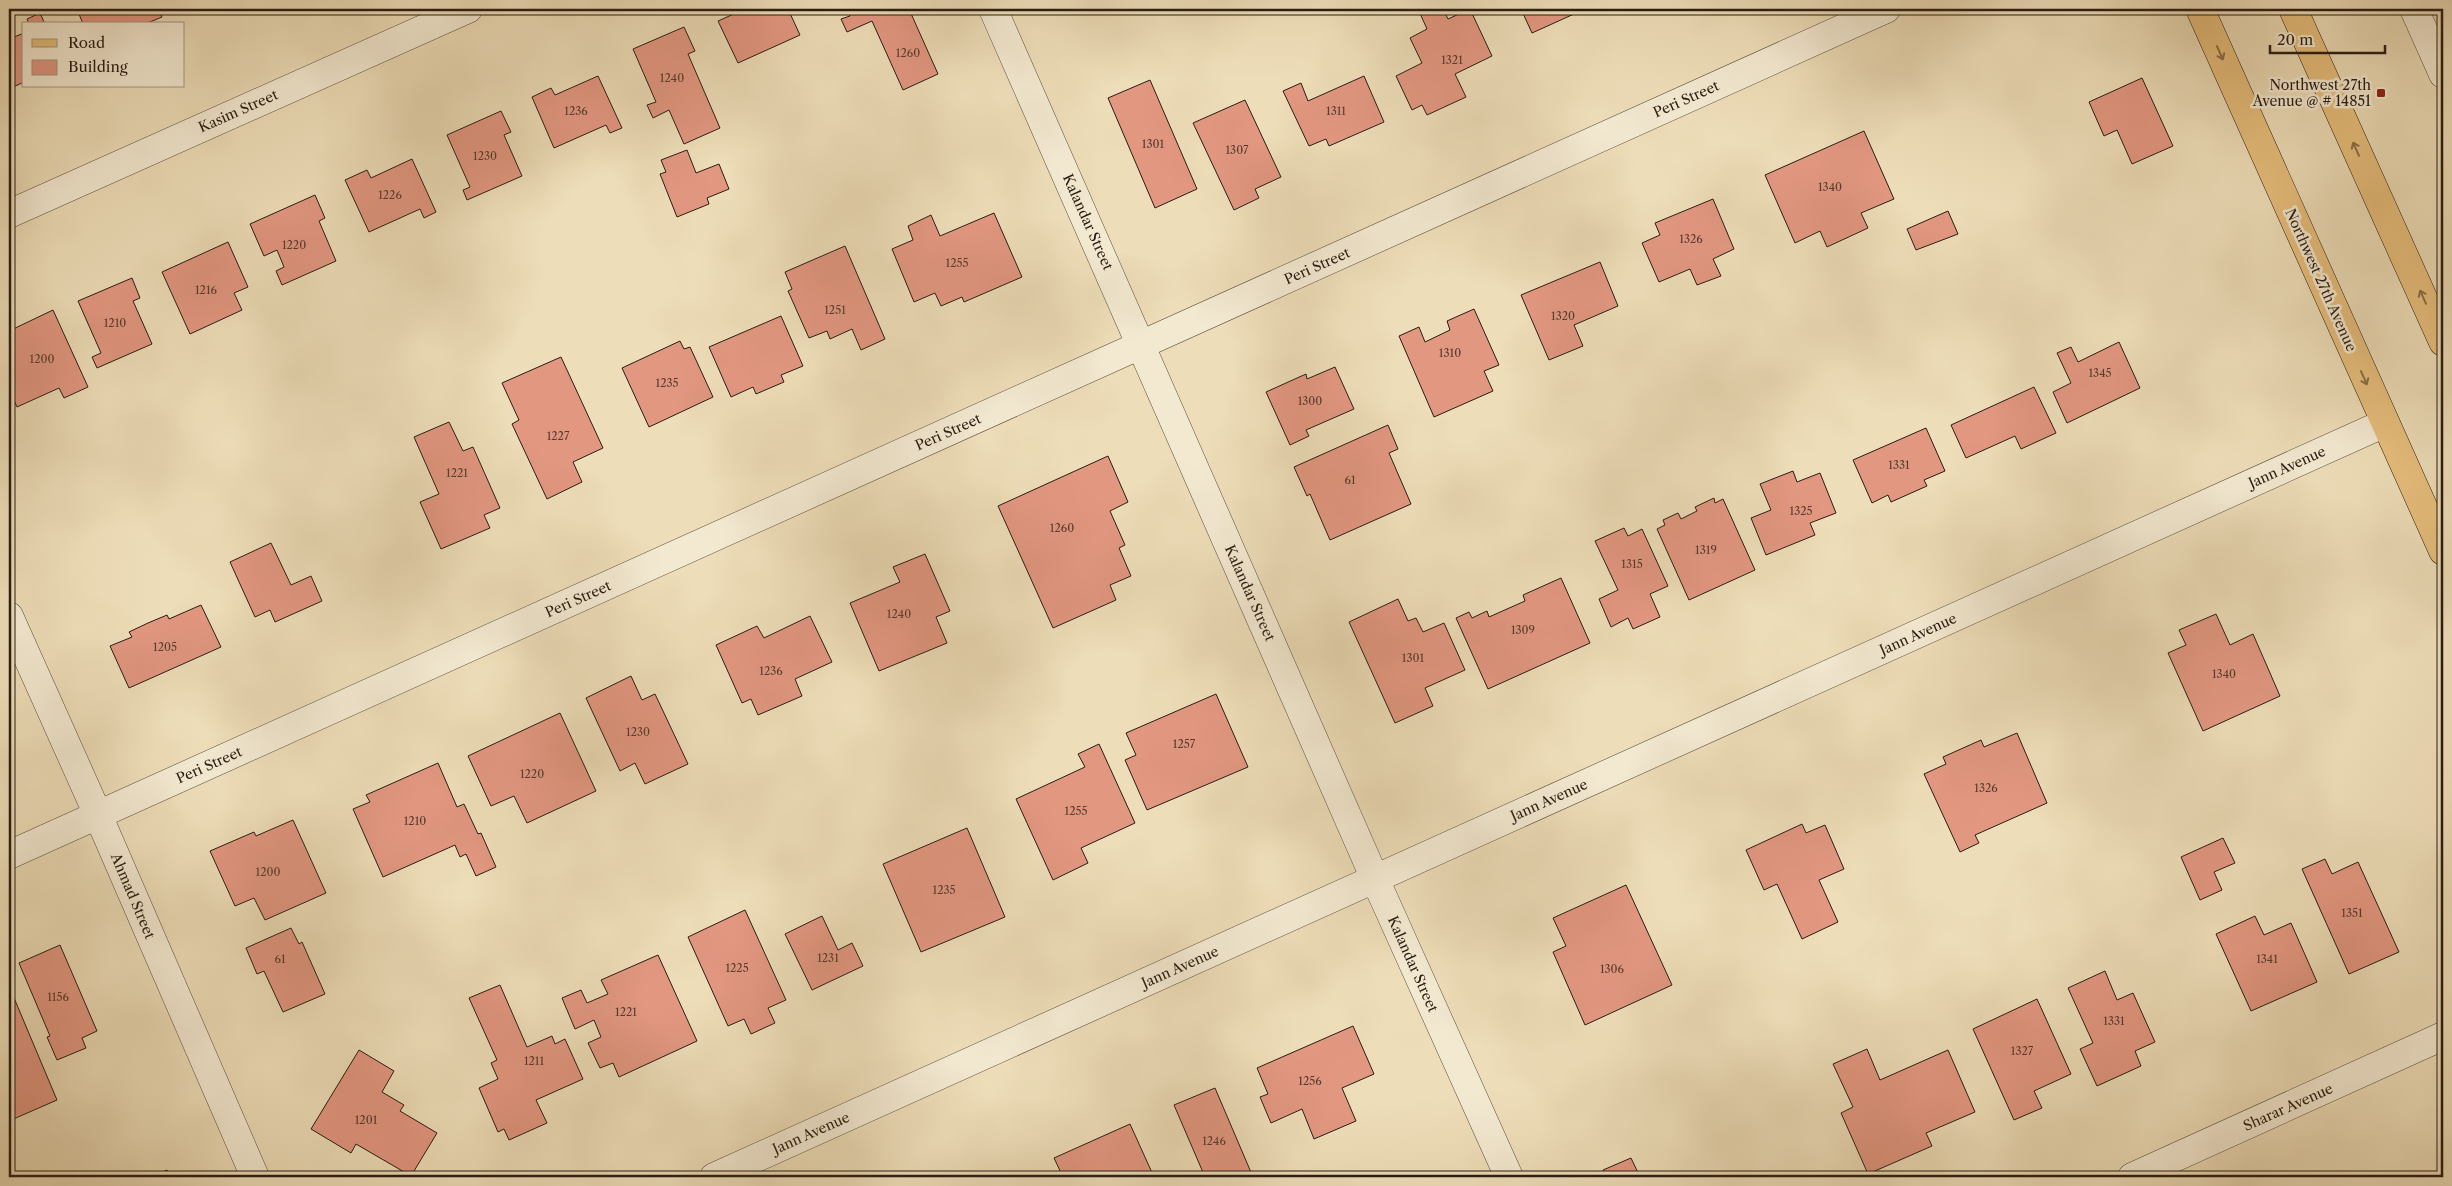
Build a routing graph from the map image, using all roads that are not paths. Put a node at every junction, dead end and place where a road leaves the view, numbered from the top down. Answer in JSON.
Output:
{"nodes":[{"id":1,"x":468,"y":9,"type":"edge"},
{"id":2,"x":993,"y":9,"type":"edge"},
{"id":3,"x":1886,"y":9,"type":"edge"},
{"id":4,"x":2200,"y":9,"type":"edge"},
{"id":5,"x":2293,"y":9,"type":"edge"},
{"id":6,"x":2414,"y":9,"type":"edge"},
{"id":7,"x":2443,"y":74,"type":"edge"},
{"id":8,"x":9,"y":214,"type":"edge"},
{"id":9,"x":2443,"y":342,"type":"edge"},
{"id":10,"x":1142,"y":345,"type":"junction"},
{"id":11,"x":2384,"y":423,"type":"junction"},
{"id":12,"x":2443,"y":551,"type":"edge"},
{"id":13,"x":9,"y":616,"type":"edge"},
{"id":14,"x":98,"y":815,"type":"junction"},
{"id":15,"x":9,"y":855,"type":"edge"},
{"id":16,"x":1375,"y":879,"type":"junction"},
{"id":17,"x":2443,"y":1036,"type":"edge"},
{"id":18,"x":255,"y":1177,"type":"edge"},
{"id":19,"x":714,"y":1177,"type":"edge"},
{"id":20,"x":1510,"y":1177,"type":"edge"},
{"id":21,"x":2132,"y":1177,"type":"edge"}],
"edges":[{"from":1,"to":8,"type":"street","name":"Kasim Street"},
{"from":2,"to":10,"type":"street","name":"Kalandar Street"},
{"from":3,"to":10,"type":"street","name":"Peri Street"},
{"from":4,"to":11,"type":"main road","name":"Northwest 27th Avenue","one_way":true},
{"from":9,"to":5,"type":"main road","one_way":true},
{"from":6,"to":7,"type":"street"},
{"from":10,"to":14,"type":"street","name":"Peri Street"},
{"from":10,"to":16,"type":"street","name":"Kalandar Street"},
{"from":11,"to":12,"type":"main road","name":"Northwest 27th Avenue"},
{"from":11,"to":16,"type":"street","name":"Jann Avenue"},
{"from":13,"to":14,"type":"street","name":"Ahmad Street"},
{"from":14,"to":15,"type":"street","name":"Peri Street"},
{"from":14,"to":18,"type":"street","name":"Ahmad Street"},
{"from":16,"to":19,"type":"street","name":"Jann Avenue"},
{"from":16,"to":20,"type":"street","name":"Kalandar Street"},
{"from":17,"to":21,"type":"street","name":"Sharar Avenue"}]}
